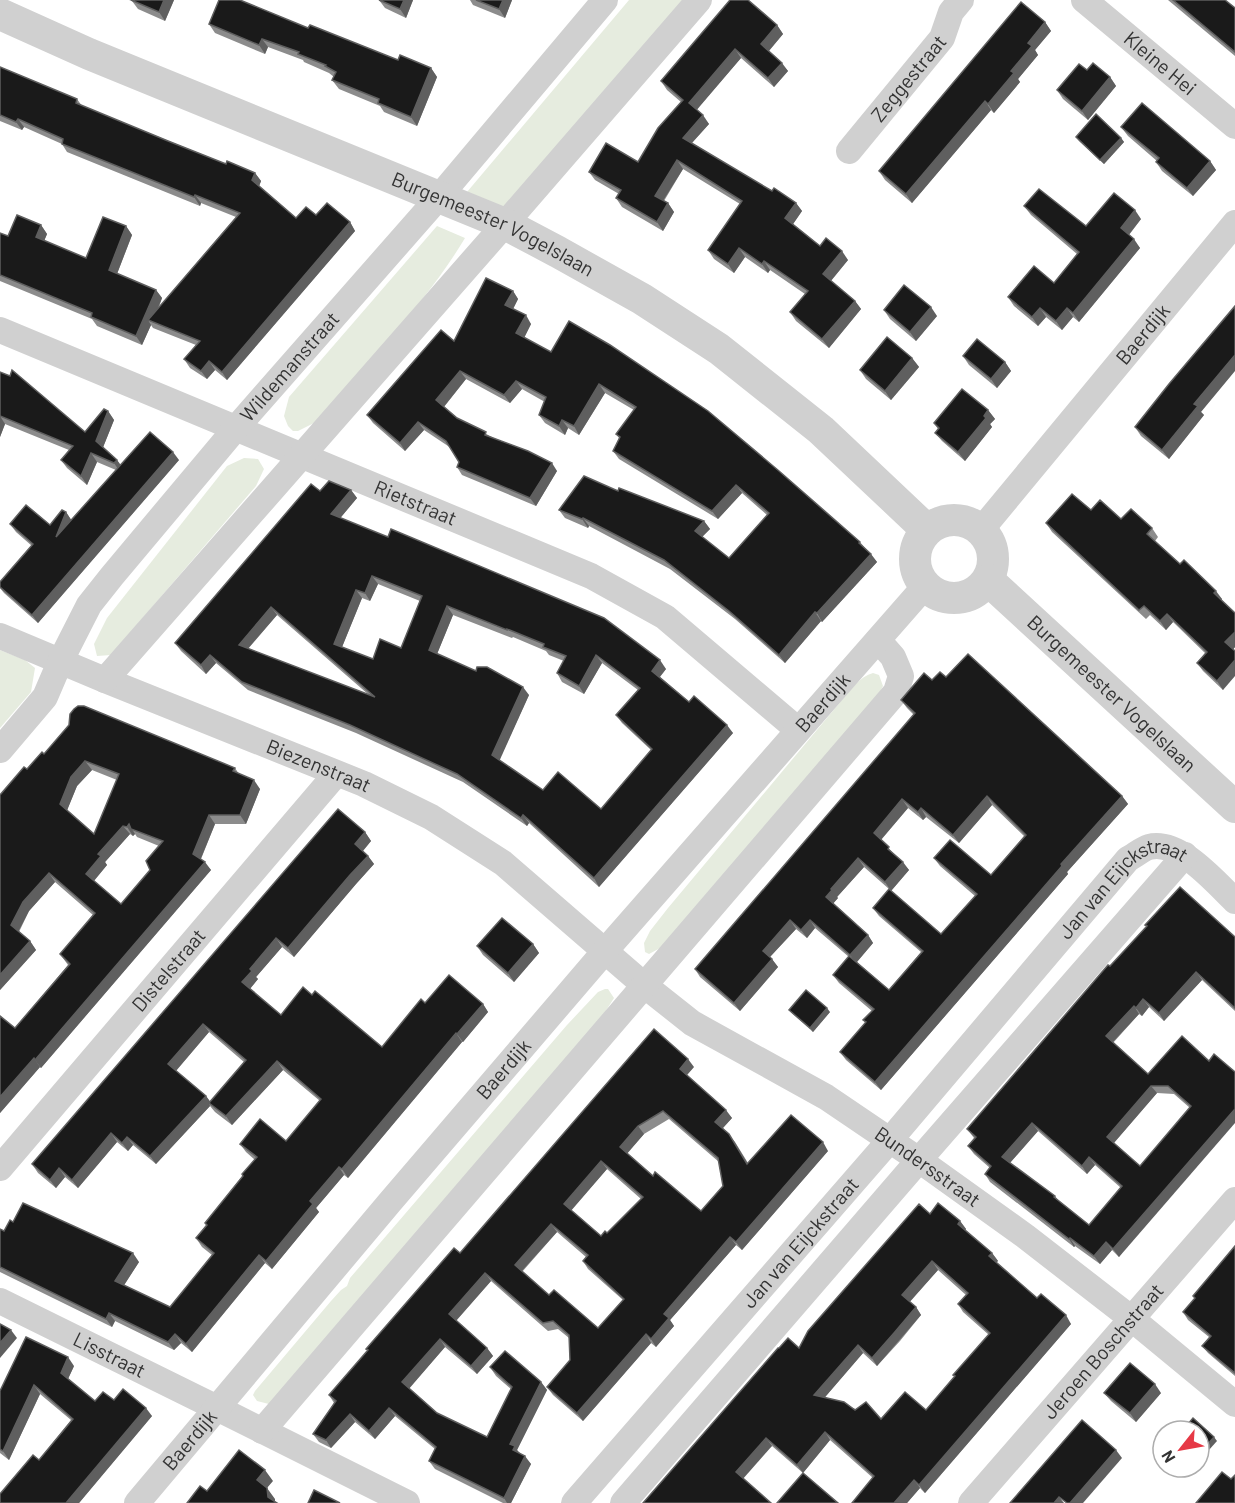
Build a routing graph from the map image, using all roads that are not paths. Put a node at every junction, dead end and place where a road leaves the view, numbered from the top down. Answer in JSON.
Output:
{"nodes":[{"id":1,"x":604,"y":0,"type":"edge"},
{"id":2,"x":699,"y":0,"type":"edge"},
{"id":3,"x":960,"y":0,"type":"edge"},
{"id":4,"x":1084,"y":0,"type":"edge"},
{"id":5,"x":0,"y":14,"type":"edge"},
{"id":6,"x":1235,"y":126,"type":"edge"},
{"id":7,"x":849,"y":151,"type":"dead end"},
{"id":8,"x":439,"y":197,"type":"junction"},
{"id":9,"x":1235,"y":223,"type":"edge"},
{"id":10,"x":506,"y":224,"type":"junction"},
{"id":11,"x":0,"y":330,"type":"edge"},
{"id":12,"x":236,"y":428,"type":"junction"},
{"id":13,"x":302,"y":455,"type":"junction"},
{"id":14,"x":927,"y":530,"type":"junction"},
{"id":15,"x":981,"y":530,"type":"junction"},
{"id":16,"x":988,"y":580,"type":"junction"},
{"id":17,"x":926,"y":586,"type":"junction"},
{"id":18,"x":0,"y":636,"type":"edge"},
{"id":19,"x":878,"y":640,"type":"junction"},
{"id":20,"x":60,"y":662,"type":"junction"},
{"id":21,"x":105,"y":680,"type":"junction"},
{"id":22,"x":798,"y":730,"type":"junction"},
{"id":23,"x":0,"y":750,"type":"edge"},
{"id":24,"x":336,"y":774,"type":"junction"},
{"id":25,"x":1235,"y":807,"type":"edge"},
{"id":26,"x":1185,"y":855,"type":"junction"},
{"id":27,"x":1235,"y":901,"type":"edge"},
{"id":28,"x":605,"y":951,"type":"junction"},
{"id":29,"x":644,"y":986,"type":"junction"},
{"id":30,"x":890,"y":1140,"type":"junction"},
{"id":31,"x":919,"y":1160,"type":"junction"},
{"id":32,"x":0,"y":1168,"type":"edge"},
{"id":33,"x":1235,"y":1200,"type":"edge"},
{"id":34,"x":0,"y":1302,"type":"edge"},
{"id":35,"x":1132,"y":1319,"type":"junction"},
{"id":36,"x":1235,"y":1404,"type":"edge"},
{"id":37,"x":217,"y":1408,"type":"junction"},
{"id":38,"x":262,"y":1431,"type":"junction"},
{"id":39,"x":137,"y":1503,"type":"edge"},
{"id":40,"x":407,"y":1503,"type":"edge"},
{"id":41,"x":574,"y":1503,"type":"edge"},
{"id":42,"x":623,"y":1503,"type":"edge"},
{"id":43,"x":971,"y":1503,"type":"edge"}],
"edges":[{"from":1,"to":8,"type":"street","name":"Wildemanstraat"},
{"from":2,"to":10,"type":"street"},
{"from":3,"to":7,"type":"street","name":"Zeggestraat"},
{"from":4,"to":6,"type":"street","name":"Kleine Hei"},
{"from":5,"to":8,"type":"street","name":"Burgemeester Vogelslaan"},
{"from":8,"to":10,"type":"street","name":"Burgemeester Vogelslaan"},
{"from":8,"to":12,"type":"street","name":"Wildemanstraat"},
{"from":9,"to":15,"type":"street","name":"Baerdijk"},
{"from":10,"to":13,"type":"street"},
{"from":10,"to":14,"type":"street","name":"Burgemeester Vogelslaan"},
{"from":11,"to":12,"type":"street","name":"Rietstraat"},
{"from":12,"to":13,"type":"street","name":"Rietstraat"},
{"from":12,"to":20,"type":"street","name":"Wildemanstraat"},
{"from":13,"to":21,"type":"street"},
{"from":13,"to":22,"type":"street","name":"Rietstraat"},
{"from":14,"to":15,"type":"street"},
{"from":14,"to":17,"type":"street"},
{"from":15,"to":16,"type":"street"},
{"from":16,"to":17,"type":"street"},
{"from":16,"to":25,"type":"street","name":"Burgemeester Vogelslaan"},
{"from":17,"to":19,"type":"street","name":"Baerdijk"},
{"from":18,"to":20,"type":"street","name":"Biezenstraat"},
{"from":19,"to":22,"type":"street","name":"Baerdijk"},
{"from":19,"to":29,"type":"street"},
{"from":20,"to":21,"type":"street","name":"Biezenstraat"},
{"from":20,"to":23,"type":"street","name":"Wildemanstraat"},
{"from":21,"to":24,"type":"street","name":"Biezenstraat"},
{"from":22,"to":28,"type":"street","name":"Baerdijk"},
{"from":24,"to":28,"type":"street","name":"Biezenstraat"},
{"from":24,"to":32,"type":"street","name":"Distelstraat"},
{"from":26,"to":27,"type":"street"},
{"from":26,"to":30,"type":"street","name":"Jan van Eijckstraat"},
{"from":26,"to":31,"type":"street","name":"Jan van Eijckstraat"},
{"from":28,"to":29,"type":"street","name":"Bundersstraat"},
{"from":28,"to":37,"type":"street","name":"Baerdijk"},
{"from":29,"to":30,"type":"street","name":"Bundersstraat"},
{"from":29,"to":38,"type":"street"},
{"from":30,"to":31,"type":"street","name":"Bundersstraat"},
{"from":30,"to":41,"type":"street","name":"Jan van Eijckstraat"},
{"from":31,"to":35,"type":"street","name":"Bundersstraat"},
{"from":31,"to":42,"type":"street","name":"Jan van Eijckstraat"},
{"from":33,"to":35,"type":"street","name":"Jeroen Boschstraat"},
{"from":34,"to":37,"type":"street","name":"Lisstraat"},
{"from":35,"to":36,"type":"street","name":"Bundersstraat"},
{"from":35,"to":43,"type":"street","name":"Jeroen Boschstraat"},
{"from":37,"to":38,"type":"street","name":"Lisstraat"},
{"from":37,"to":39,"type":"street","name":"Baerdijk"},
{"from":38,"to":40,"type":"street","name":"Lisstraat"}]}
